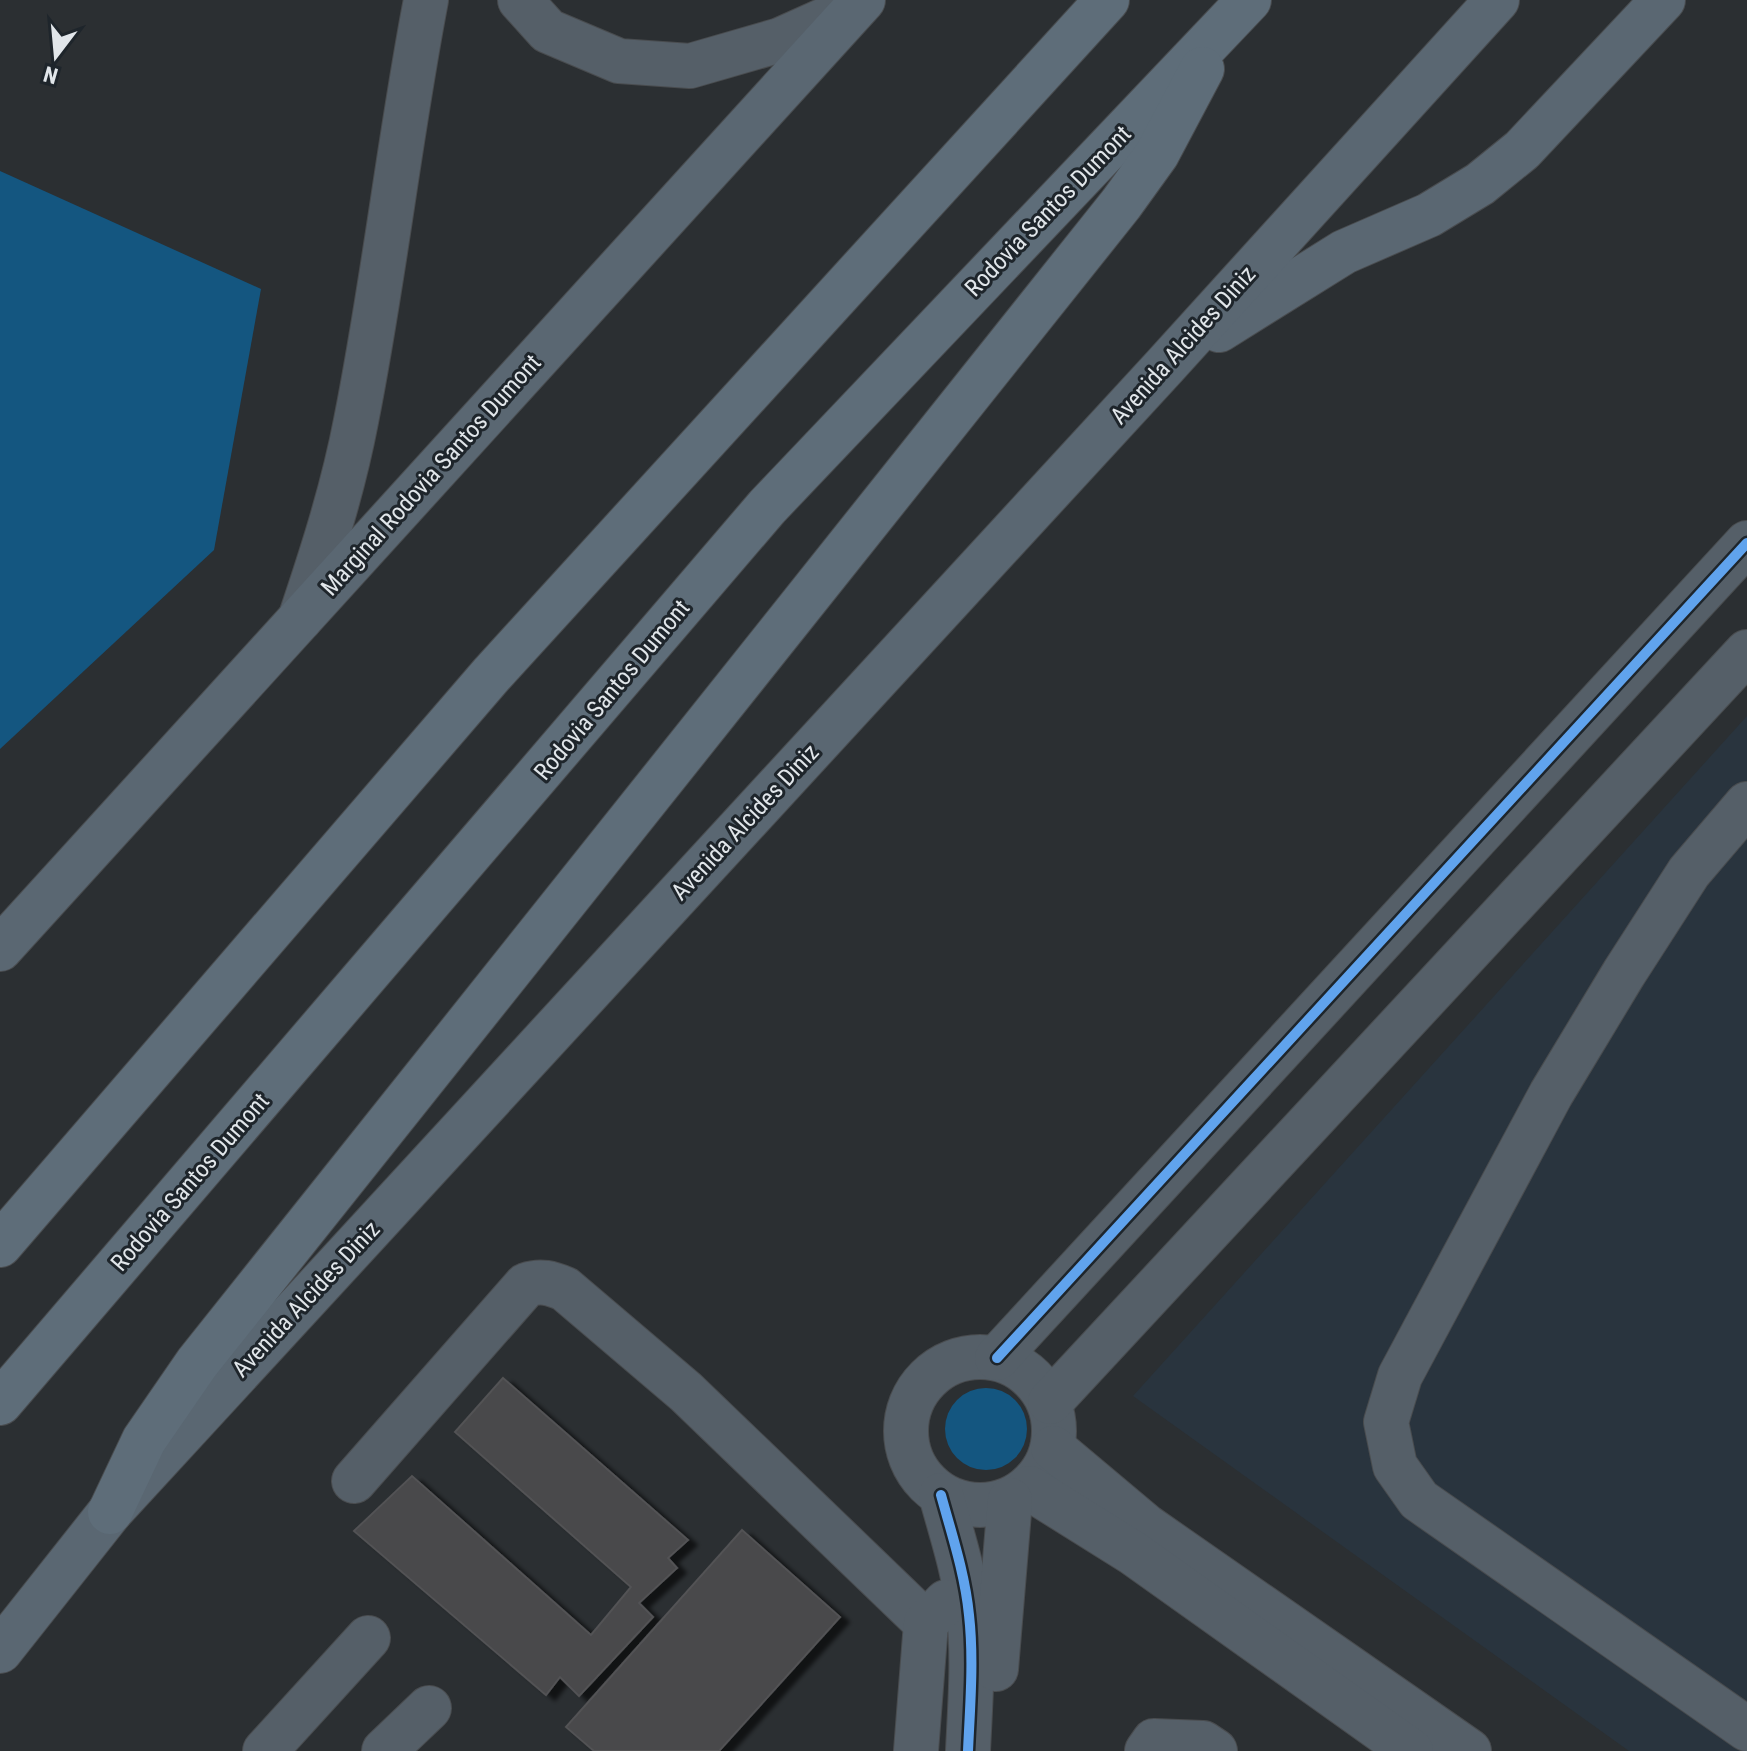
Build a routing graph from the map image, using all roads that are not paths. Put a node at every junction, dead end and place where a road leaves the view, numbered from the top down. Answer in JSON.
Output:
{"nodes":[{"id":1,"x":426,"y":0,"type":"edge"},
{"id":2,"x":520,"y":0,"type":"edge"},
{"id":3,"x":1107,"y":0,"type":"edge"},
{"id":4,"x":1497,"y":0,"type":"edge"},
{"id":5,"x":1663,"y":0,"type":"edge"},
{"id":6,"x":860,"y":2,"type":"edge"},
{"id":7,"x":1235,"y":15,"type":"edge"},
{"id":8,"x":1164,"y":367,"type":"junction"},
{"id":9,"x":1747,"y":543,"type":"edge"},
{"id":10,"x":300,"y":619,"type":"junction"},
{"id":11,"x":1747,"y":652,"type":"edge"},
{"id":12,"x":1747,"y":804,"type":"edge"},
{"id":13,"x":0,"y":949,"type":"edge"},
{"id":14,"x":0,"y":1245,"type":"edge"},
{"id":15,"x":997,"y":1358,"type":"junction"},
{"id":16,"x":1050,"y":1402,"type":"junction"},
{"id":17,"x":0,"y":1403,"type":"edge"},
{"id":18,"x":1053,"y":1448,"type":"junction"},
{"id":19,"x":354,"y":1481,"type":"dead end"},
{"id":20,"x":1019,"y":1494,"type":"junction"},
{"id":21,"x":941,"y":1495,"type":"junction"},
{"id":22,"x":110,"y":1512,"type":"junction"},
{"id":23,"x":964,"y":1583,"type":"junction"},
{"id":24,"x":926,"y":1623,"type":"junction"},
{"id":25,"x":368,"y":1638,"type":"dead end"},
{"id":26,"x":0,"y":1651,"type":"edge"},
{"id":27,"x":429,"y":1708,"type":"dead end"},
{"id":28,"x":1747,"y":1729,"type":"edge"},
{"id":29,"x":971,"y":1748,"type":"edge"},
{"id":30,"x":265,"y":1751,"type":"edge"},
{"id":31,"x":384,"y":1751,"type":"edge"},
{"id":32,"x":916,"y":1751,"type":"edge"},
{"id":33,"x":1147,"y":1751,"type":"edge"},
{"id":34,"x":1215,"y":1751,"type":"edge"},
{"id":35,"x":1411,"y":1751,"type":"edge"},
{"id":36,"x":1469,"y":1751,"type":"edge"}],
"edges":[{"from":1,"to":10,"type":"street"},
{"from":2,"to":6,"type":"street"},
{"from":3,"to":14,"type":"highway"},
{"from":4,"to":8,"type":"main road","name":"Avenida Alcides Diniz"},
{"from":5,"to":8,"type":"main road"},
{"from":6,"to":10,"type":"main road","name":"Marginal Rodovia Santos Dumont"},
{"from":7,"to":17,"type":"highway","name":"Rodovia Santos Dumont"},
{"from":7,"to":22,"type":"highway"},
{"from":8,"to":22,"type":"main road","name":"Avenida Alcides Diniz"},
{"from":9,"to":15,"type":"street"},
{"from":10,"to":13,"type":"main road","name":"Marginal Rodovia Santos Dumont"},
{"from":11,"to":16,"type":"street"},
{"from":12,"to":28,"type":"street"},
{"from":15,"to":16,"type":"street"},
{"from":15,"to":21,"type":"street"},
{"from":16,"to":18,"type":"street"},
{"from":18,"to":20,"type":"street"},
{"from":18,"to":36,"type":"street"},
{"from":19,"to":24,"type":"street"},
{"from":20,"to":21,"type":"street"},
{"from":20,"to":29,"type":"street"},
{"from":20,"to":35,"type":"street"},
{"from":21,"to":23,"type":"street"},
{"from":22,"to":26,"type":"main road","name":"Avenida Alcides Diniz"},
{"from":23,"to":24,"type":"street"},
{"from":23,"to":29,"type":"street"},
{"from":24,"to":32,"type":"street"},
{"from":25,"to":30,"type":"street"},
{"from":27,"to":31,"type":"street"},
{"from":33,"to":34,"type":"street"}]}
